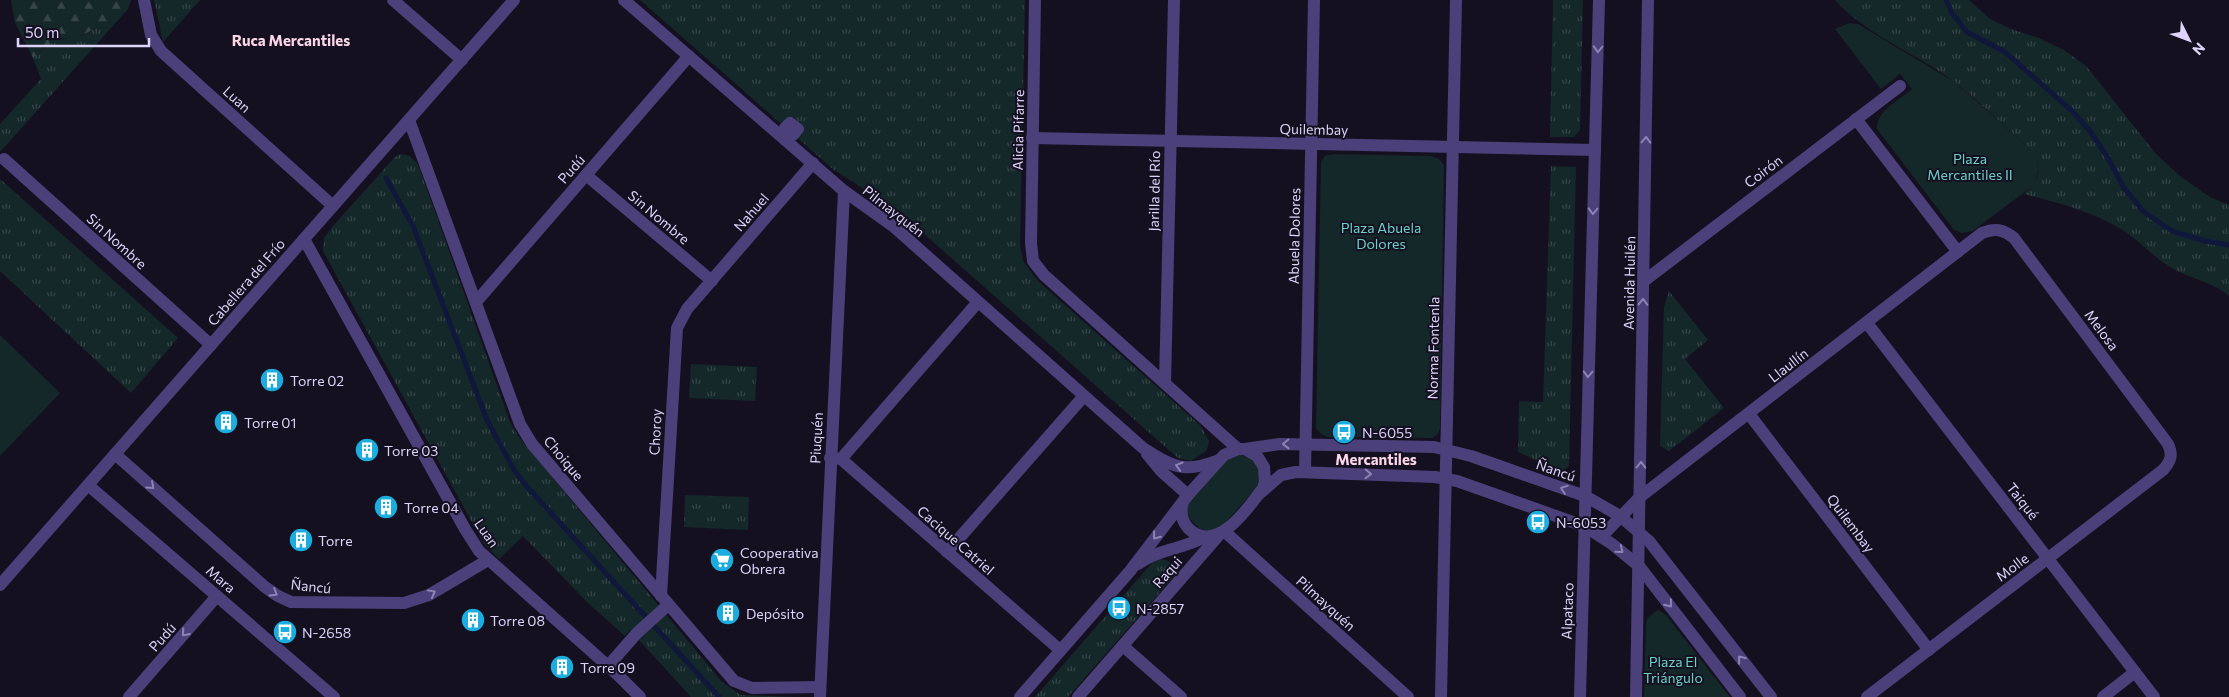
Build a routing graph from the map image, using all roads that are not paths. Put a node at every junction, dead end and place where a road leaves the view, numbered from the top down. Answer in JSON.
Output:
{"nodes":[{"id":1,"x":144,"y":0,"type":"edge"},
{"id":2,"x":393,"y":0,"type":"edge"},
{"id":3,"x":514,"y":0,"type":"edge"},
{"id":4,"x":624,"y":0,"type":"edge"},
{"id":5,"x":1034,"y":0,"type":"edge"},
{"id":6,"x":1174,"y":0,"type":"edge"},
{"id":7,"x":1314,"y":0,"type":"edge"},
{"id":8,"x":1456,"y":0,"type":"edge"},
{"id":9,"x":1599,"y":0,"type":"edge"},
{"id":10,"x":1648,"y":0,"type":"edge"},
{"id":11,"x":689,"y":56,"type":"junction"},
{"id":12,"x":462,"y":60,"type":"junction"},
{"id":13,"x":1900,"y":86,"type":"dead end"},
{"id":14,"x":1856,"y":119,"type":"junction"},
{"id":15,"x":409,"y":120,"type":"junction"},
{"id":16,"x":1032,"y":138,"type":"junction"},
{"id":17,"x":1171,"y":141,"type":"junction"},
{"id":18,"x":1311,"y":144,"type":"junction"},
{"id":19,"x":1452,"y":147,"type":"junction"},
{"id":20,"x":1594,"y":150,"type":"junction"},
{"id":21,"x":4,"y":159,"type":"dead end"},
{"id":22,"x":813,"y":164,"type":"junction"},
{"id":23,"x":586,"y":175,"type":"junction"},
{"id":24,"x":844,"y":190,"type":"junction"},
{"id":25,"x":333,"y":206,"type":"junction"},
{"id":26,"x":1999,"y":229,"type":"joint"},
{"id":27,"x":304,"y":238,"type":"junction"},
{"id":28,"x":1958,"y":252,"type":"junction"},
{"id":29,"x":712,"y":281,"type":"junction"},
{"id":30,"x":1644,"y":281,"type":"junction"},
{"id":31,"x":476,"y":302,"type":"junction"},
{"id":32,"x":978,"y":302,"type":"junction"},
{"id":33,"x":1867,"y":323,"type":"junction"},
{"id":34,"x":211,"y":345,"type":"junction"},
{"id":35,"x":1165,"y":383,"type":"junction"},
{"id":36,"x":1084,"y":396,"type":"junction"},
{"id":37,"x":1749,"y":414,"type":"junction"},
{"id":38,"x":1305,"y":444,"type":"junction"},
{"id":39,"x":1143,"y":448,"type":"junction"},
{"id":40,"x":1241,"y":449,"type":"junction"},
{"id":41,"x":1446,"y":449,"type":"junction"},
{"id":42,"x":115,"y":454,"type":"junction"},
{"id":43,"x":2171,"y":457,"type":"joint"},
{"id":44,"x":836,"y":458,"type":"junction"},
{"id":45,"x":1218,"y":460,"type":"junction"},
{"id":46,"x":1305,"y":472,"type":"junction"},
{"id":47,"x":1446,"y":478,"type":"junction"},
{"id":48,"x":88,"y":485,"type":"junction"},
{"id":49,"x":1258,"y":495,"type":"junction"},
{"id":50,"x":1585,"y":496,"type":"junction"},
{"id":51,"x":1640,"y":497,"type":"junction"},
{"id":52,"x":1185,"y":499,"type":"junction"},
{"id":53,"x":1620,"y":516,"type":"junction"},
{"id":54,"x":1584,"y":526,"type":"junction"},
{"id":55,"x":1639,"y":532,"type":"junction"},
{"id":56,"x":1222,"y":533,"type":"junction"},
{"id":57,"x":1602,"y":536,"type":"junction"},
{"id":58,"x":1205,"y":537,"type":"junction"},
{"id":59,"x":947,"y":552,"type":"junction"},
{"id":60,"x":2048,"y":559,"type":"junction"},
{"id":61,"x":488,"y":560,"type":"junction"},
{"id":62,"x":1639,"y":566,"type":"junction"},
{"id":63,"x":1130,"y":571,"type":"junction"},
{"id":64,"x":0,"y":585,"type":"edge"},
{"id":65,"x":217,"y":596,"type":"junction"},
{"id":66,"x":664,"y":601,"type":"junction"},
{"id":67,"x":1123,"y":646,"type":"junction"},
{"id":68,"x":1060,"y":650,"type":"junction"},
{"id":69,"x":1929,"y":650,"type":"junction"},
{"id":70,"x":608,"y":666,"type":"junction"},
{"id":71,"x":2135,"y":672,"type":"junction"},
{"id":72,"x":820,"y":692,"type":"edge"},
{"id":73,"x":2119,"y":692,"type":"edge"},
{"id":74,"x":129,"y":697,"type":"edge"},
{"id":75,"x":334,"y":697,"type":"edge"},
{"id":76,"x":640,"y":697,"type":"edge"},
{"id":77,"x":1020,"y":697,"type":"edge"},
{"id":78,"x":1078,"y":697,"type":"edge"},
{"id":79,"x":1181,"y":697,"type":"edge"},
{"id":80,"x":1408,"y":697,"type":"edge"},
{"id":81,"x":1441,"y":697,"type":"edge"},
{"id":82,"x":1580,"y":697,"type":"edge"},
{"id":83,"x":1636,"y":697,"type":"edge"},
{"id":84,"x":1740,"y":697,"type":"edge"},
{"id":85,"x":1772,"y":697,"type":"edge"},
{"id":86,"x":1867,"y":697,"type":"edge"},
{"id":87,"x":2103,"y":697,"type":"edge"},
{"id":88,"x":2154,"y":697,"type":"edge"}],
"edges":[{"from":1,"to":25,"type":"street","name":"Luan"},
{"from":2,"to":12,"type":"street"},
{"from":3,"to":12,"type":"street","name":"Cabellera del Frío"},
{"from":4,"to":11,"type":"street","name":"Pilmayquén"},
{"from":5,"to":16,"type":"street","name":"Alicia Pifarre"},
{"from":6,"to":17,"type":"street","name":"Jarilla del Río"},
{"from":7,"to":18,"type":"street","name":"Abuela Dolores"},
{"from":8,"to":19,"type":"street","name":"Norma Fontenla"},
{"from":9,"to":20,"type":"street","one_way":true},
{"from":30,"to":10,"type":"street","name":"Avenida Huilén","one_way":true},
{"from":11,"to":22,"type":"street","name":"Pilmayquén"},
{"from":11,"to":23,"type":"street","name":"Pudú"},
{"from":12,"to":15,"type":"street","name":"Cabellera del Frío"},
{"from":13,"to":14,"type":"street","name":"Coirón"},
{"from":14,"to":28,"type":"street"},
{"from":14,"to":30,"type":"street","name":"Coirón"},
{"from":15,"to":25,"type":"street","name":"Cabellera del Frío"},
{"from":15,"to":31,"type":"street","name":"Choique"},
{"from":16,"to":17,"type":"street","name":"Quilembay"},
{"from":16,"to":35,"type":"street","name":"Alicia Pifarre"},
{"from":17,"to":18,"type":"street","name":"Quilembay"},
{"from":17,"to":35,"type":"street","name":"Jarilla del Río"},
{"from":18,"to":19,"type":"street","name":"Quilembay"},
{"from":18,"to":38,"type":"street","name":"Abuela Dolores"},
{"from":19,"to":20,"type":"street","name":"Quilembay"},
{"from":19,"to":41,"type":"street","name":"Norma Fontenla"},
{"from":20,"to":50,"type":"street","one_way":true},
{"from":21,"to":34,"type":"street","name":"Sin Nombre"},
{"from":22,"to":24,"type":"street","name":"Pilmayquén"},
{"from":22,"to":29,"type":"street","name":"Nahuel"},
{"from":23,"to":29,"type":"street","name":"Sin Nombre"},
{"from":23,"to":31,"type":"street","name":"Pudú"},
{"from":24,"to":32,"type":"street","name":"Pilmayquén"},
{"from":24,"to":44,"type":"street","name":"Piuquén"},
{"from":25,"to":27,"type":"street","name":"Cabellera del Frío"},
{"from":26,"to":28,"type":"street","name":"Llaullín"},
{"from":26,"to":43,"type":"street","name":"Melosa"},
{"from":27,"to":34,"type":"street","name":"Cabellera del Frío"},
{"from":27,"to":61,"type":"street","name":"Luan"},
{"from":28,"to":33,"type":"street","name":"Llaullín"},
{"from":29,"to":66,"type":"street","name":"Choroy"},
{"from":51,"to":30,"type":"street","name":"Avenida Huilén","one_way":true},
{"from":31,"to":66,"type":"street","name":"Choique"},
{"from":32,"to":36,"type":"street","name":"Pilmayquén"},
{"from":32,"to":44,"type":"street"},
{"from":33,"to":37,"type":"street","name":"Llaullín"},
{"from":33,"to":60,"type":"street","name":"Taiqué"},
{"from":34,"to":42,"type":"street","name":"Cabellera del Frío"},
{"from":35,"to":40,"type":"street"},
{"from":36,"to":39,"type":"street","name":"Pilmayquén"},
{"from":36,"to":59,"type":"street"},
{"from":37,"to":51,"type":"street","name":"Llaullín"},
{"from":37,"to":69,"type":"street","name":"Quilembay"},
{"from":38,"to":40,"type":"street","name":"Ñancú","one_way":true},
{"from":38,"to":41,"type":"street","name":"Ñancú"},
{"from":38,"to":46,"type":"street","name":"Abuela Dolores"},
{"from":45,"to":39,"type":"street","name":"Pilmayquén","one_way":true},
{"from":39,"to":52,"type":"street","name":"Pilmayquén"},
{"from":40,"to":45,"type":"street","name":"Raqui"},
{"from":40,"to":49,"type":"street","name":"Raqui"},
{"from":41,"to":47,"type":"street","name":"Norma Fontenla"},
{"from":50,"to":41,"type":"street","name":"Ñancú","one_way":true},
{"from":42,"to":48,"type":"street","name":"Cabellera del Frío"},
{"from":42,"to":61,"type":"street","name":"Ñancú","one_way":true},
{"from":43,"to":60,"type":"street","name":"Molle"},
{"from":44,"to":59,"type":"street","name":"Cacique Catriel"},
{"from":44,"to":72,"type":"street","name":"Piuquén"},
{"from":45,"to":52,"type":"street","name":"Raqui"},
{"from":46,"to":47,"type":"street","one_way":true},
{"from":46,"to":49,"type":"street"},
{"from":47,"to":54,"type":"street"},
{"from":47,"to":81,"type":"street","name":"Norma Fontenla"},
{"from":48,"to":64,"type":"street","name":"Cabellera del Frío"},
{"from":48,"to":65,"type":"street","name":"Mara"},
{"from":49,"to":56,"type":"street","name":"Raqui"},
{"from":50,"to":53,"type":"street","name":"Ñancú"},
{"from":50,"to":54,"type":"street"},
{"from":51,"to":53,"type":"street","name":"Llaullín"},
{"from":51,"to":55,"type":"street","name":"Avenida Huilén"},
{"from":52,"to":58,"type":"street"},
{"from":52,"to":63,"type":"street","name":"Raqui","one_way":true},
{"from":53,"to":55,"type":"street","name":"Ñancú"},
{"from":53,"to":57,"type":"street","name":"Llaullín"},
{"from":54,"to":57,"type":"street"},
{"from":54,"to":82,"type":"street","name":"Alpataco"},
{"from":55,"to":62,"type":"street","name":"Avenida Huilén"},
{"from":85,"to":55,"type":"street","name":"Ñancú","one_way":true},
{"from":56,"to":58,"type":"street","name":"Raqui"},
{"from":56,"to":67,"type":"street","name":"Raqui"},
{"from":56,"to":80,"type":"street","name":"Pilmayquén"},
{"from":57,"to":62,"type":"street","one_way":true},
{"from":58,"to":63,"type":"street","name":"Raqui"},
{"from":59,"to":68,"type":"street","name":"Cacique Catriel"},
{"from":60,"to":69,"type":"street","name":"Molle"},
{"from":60,"to":71,"type":"street","name":"Taiqué"},
{"from":61,"to":70,"type":"street","name":"Luan"},
{"from":62,"to":83,"type":"street"},
{"from":62,"to":84,"type":"street","one_way":true},
{"from":63,"to":68,"type":"street","name":"Raqui"},
{"from":65,"to":74,"type":"street","name":"Pudú","one_way":true},
{"from":65,"to":75,"type":"street","name":"Mara"},
{"from":66,"to":70,"type":"street"},
{"from":66,"to":72,"type":"street","name":"Choique"},
{"from":67,"to":78,"type":"street","name":"Raqui"},
{"from":67,"to":79,"type":"street"},
{"from":68,"to":77,"type":"street","name":"Raqui"},
{"from":69,"to":86,"type":"street","name":"Molle"},
{"from":70,"to":76,"type":"street","name":"Luan"},
{"from":71,"to":73,"type":"street"},
{"from":71,"to":88,"type":"street","name":"Taiqué"},
{"from":73,"to":87,"type":"street"}]}
